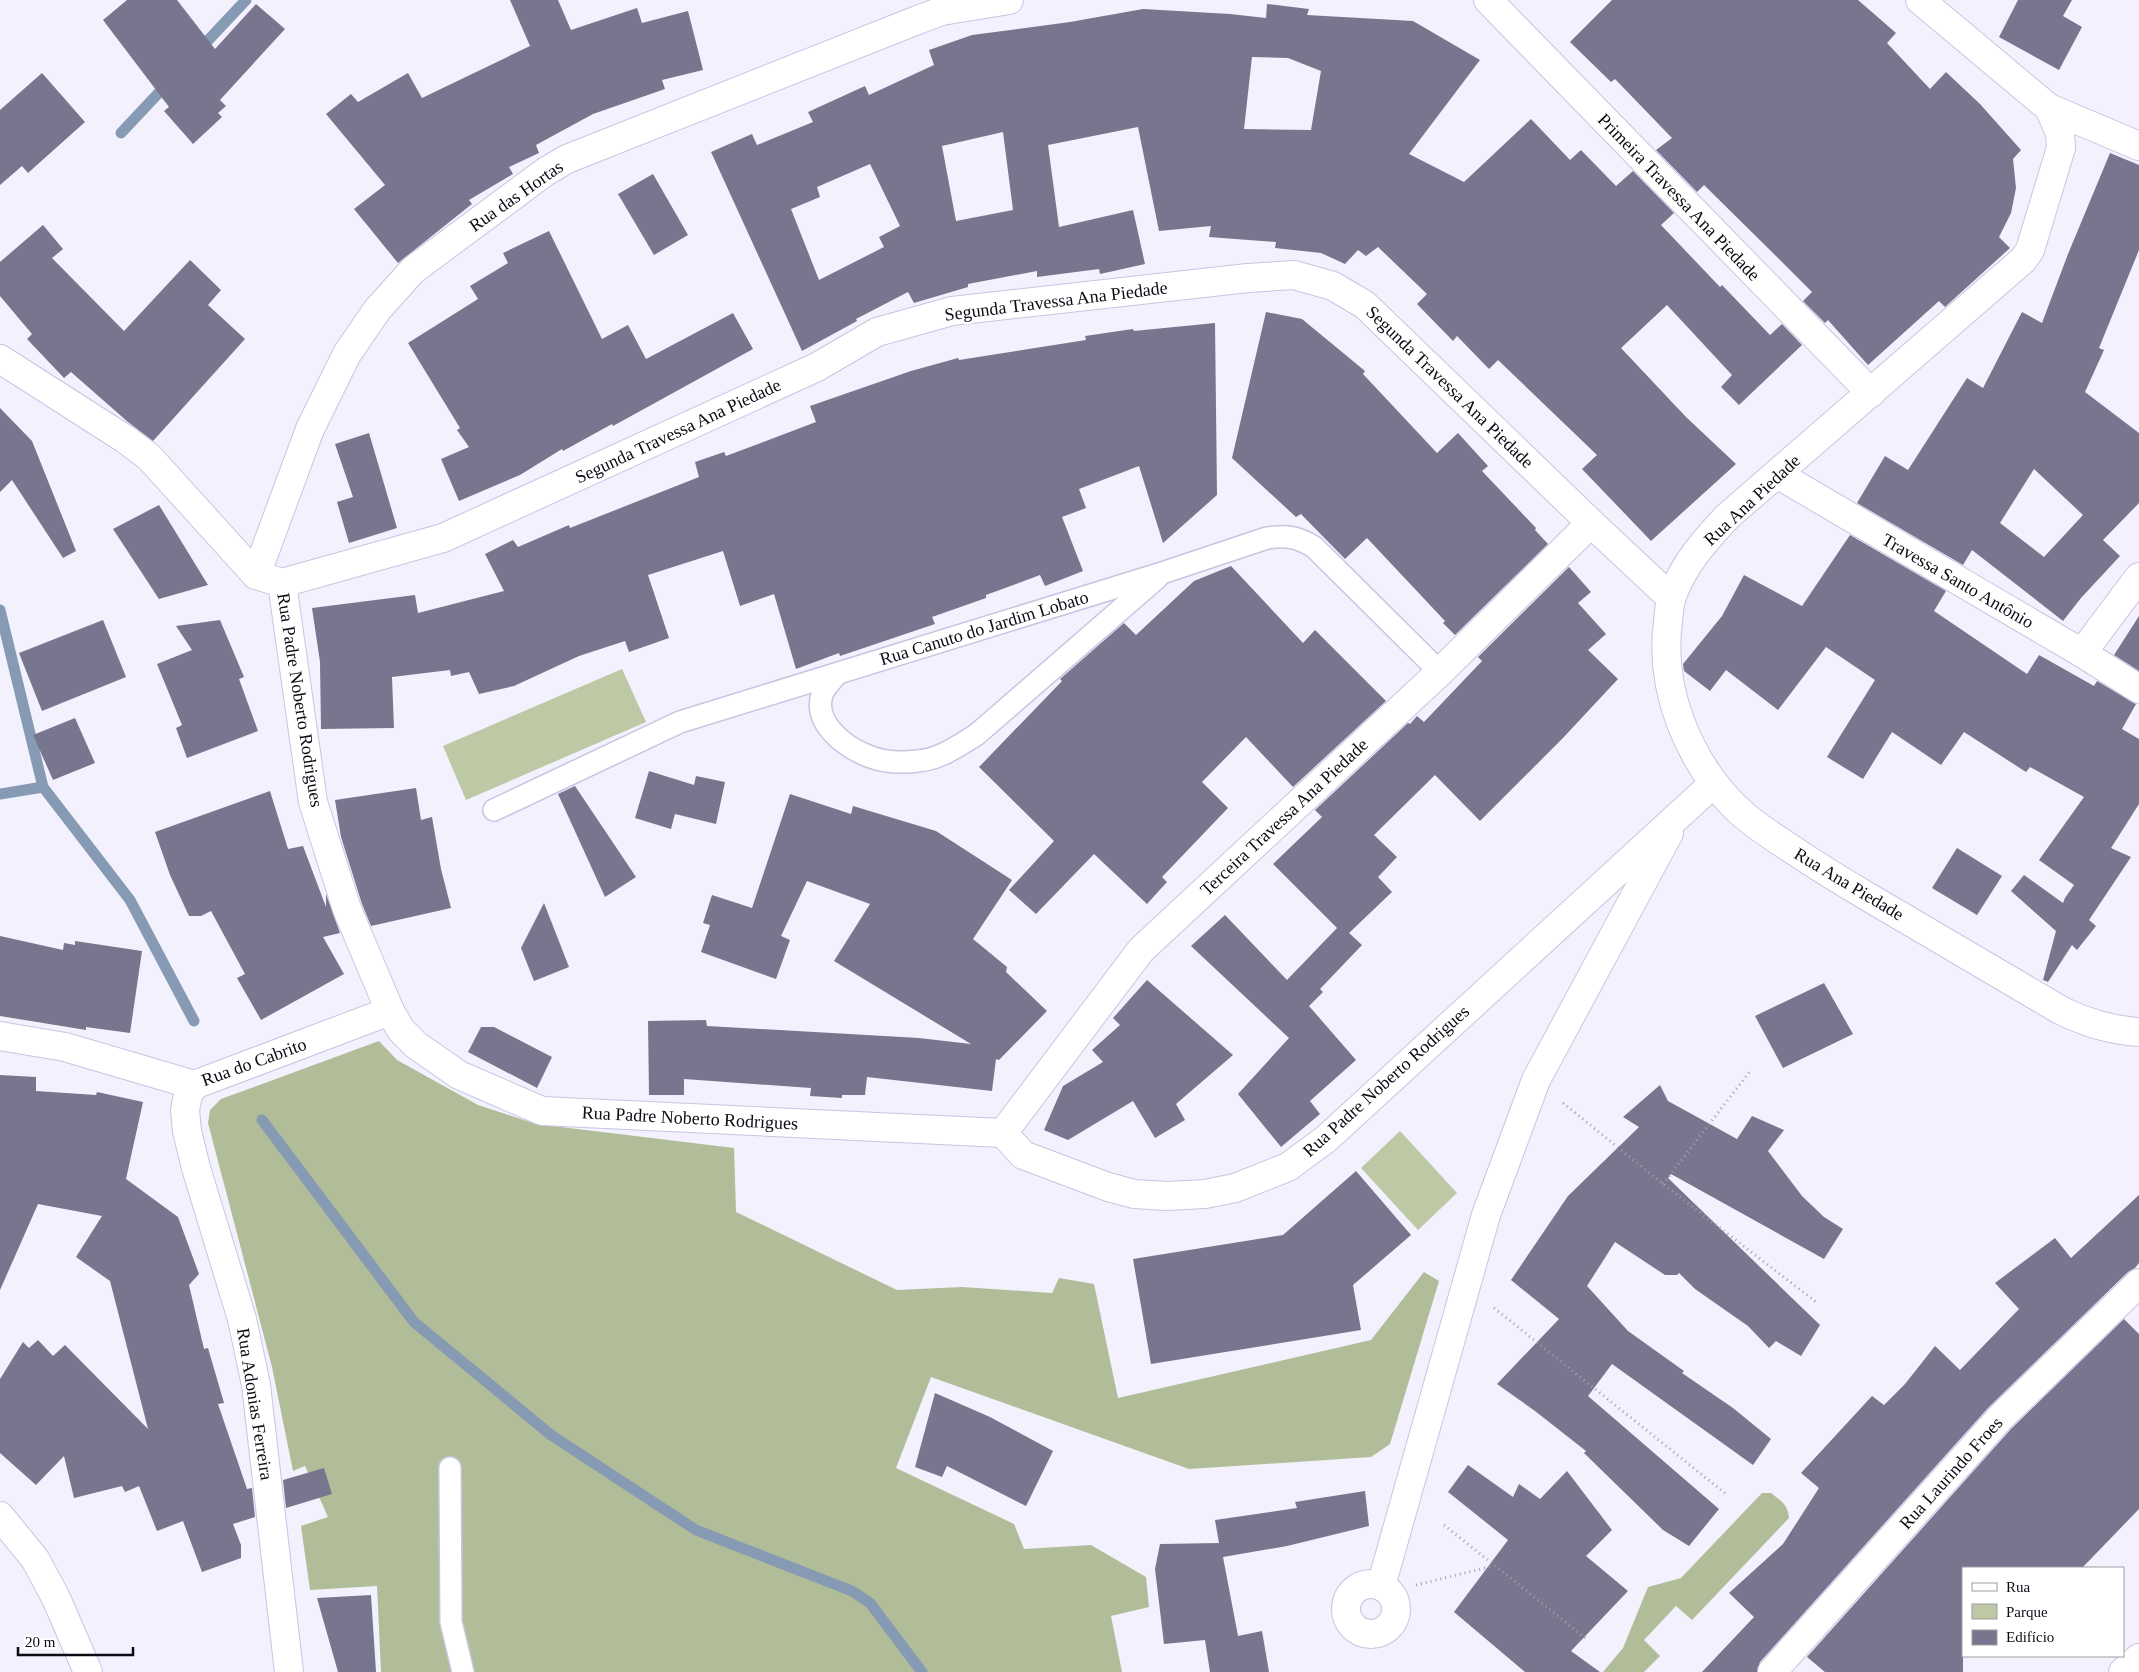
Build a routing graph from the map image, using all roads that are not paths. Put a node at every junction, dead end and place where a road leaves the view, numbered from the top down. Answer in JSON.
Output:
{"nodes":[{"id":1,"x":1009,"y":0,"type":"edge"},
{"id":2,"x":1488,"y":0,"type":"edge"},
{"id":3,"x":1920,"y":0,"type":"edge"},
{"id":4,"x":2049,"y":108,"type":"junction"},
{"id":5,"x":2139,"y":146,"type":"edge"},
{"id":6,"x":0,"y":359,"type":"edge"},
{"id":7,"x":1871,"y":393,"type":"junction"},
{"id":8,"x":1777,"y":474,"type":"junction"},
{"id":9,"x":1591,"y":523,"type":"junction"},
{"id":10,"x":1162,"y":573,"type":"junction"},
{"id":11,"x":256,"y":575,"type":"junction"},
{"id":12,"x":2139,"y":577,"type":"edge"},
{"id":13,"x":282,"y":583,"type":"junction"},
{"id":14,"x":1672,"y":598,"type":"junction"},
{"id":15,"x":2082,"y":653,"type":"junction"},
{"id":16,"x":1440,"y":672,"type":"junction"},
{"id":17,"x":838,"y":674,"type":"junction"},
{"id":18,"x":2139,"y":689,"type":"edge"},
{"id":19,"x":1714,"y":783,"type":"junction"},
{"id":20,"x":494,"y":810,"type":"dead end"},
{"id":21,"x":1677,"y":817,"type":"junction"},
{"id":22,"x":390,"y":1011,"type":"junction"},
{"id":23,"x":2139,"y":1032,"type":"edge"},
{"id":24,"x":0,"y":1036,"type":"edge"},
{"id":25,"x":194,"y":1084,"type":"junction"},
{"id":26,"x":1003,"y":1133,"type":"junction"},
{"id":27,"x":2139,"y":1283,"type":"edge"},
{"id":28,"x":450,"y":1468,"type":"dead end"},
{"id":29,"x":0,"y":1516,"type":"edge"},
{"id":30,"x":1385,"y":1589,"type":"road end"},
{"id":31,"x":2139,"y":1658,"type":"edge"},
{"id":32,"x":88,"y":1672,"type":"edge"},
{"id":33,"x":289,"y":1672,"type":"edge"},
{"id":34,"x":463,"y":1672,"type":"edge"},
{"id":35,"x":1772,"y":1672,"type":"edge"},
{"id":36,"x":2123,"y":1672,"type":"edge"}],
"edges":[{"from":1,"to":11,"type":"street","name":"Rua das Hortas"},
{"from":2,"to":7,"type":"street","name":"Primeira Travessa Ana Piedade"},
{"from":3,"to":4,"type":"street"},
{"from":4,"to":5,"type":"street"},
{"from":4,"to":7,"type":"street","name":"Rua Ana Piedade"},
{"from":6,"to":11,"type":"street","name":"Rua Padre Noberto Rodrigues"},
{"from":7,"to":8,"type":"street","name":"Rua Ana Piedade"},
{"from":8,"to":14,"type":"street","name":"Rua Ana Piedade"},
{"from":8,"to":15,"type":"street","name":"Travessa Santo Antônio"},
{"from":9,"to":13,"type":"street","name":"Segunda Travessa Ana Piedade"},
{"from":9,"to":14,"type":"street","name":"Segunda Travessa Ana Piedade"},
{"from":9,"to":16,"type":"street","name":"Terceira Travessa Ana Piedade"},
{"from":10,"to":16,"type":"lane","name":"Rua Canuto do Jardim Lobato"},
{"from":10,"to":17,"type":"lane","name":"Rua Canuto do Jardim Lobato"},
{"from":10,"to":17,"type":"lane"},
{"from":11,"to":13,"type":"street","name":"Rua Padre Noberto Rodrigues"},
{"from":12,"to":15,"type":"street"},
{"from":13,"to":22,"type":"street","name":"Rua Padre Noberto Rodrigues"},
{"from":14,"to":19,"type":"street","name":"Rua Ana Piedade"},
{"from":15,"to":18,"type":"street","name":"Travessa Santo Antônio"},
{"from":16,"to":26,"type":"street","name":"Terceira Travessa Ana Piedade"},
{"from":17,"to":20,"type":"lane","name":"Rua Canuto do Jardim Lobato"},
{"from":19,"to":21,"type":"street","name":"Rua Padre Noberto Rodrigues"},
{"from":19,"to":23,"type":"street","name":"Rua Ana Piedade"},
{"from":21,"to":26,"type":"street","name":"Rua Padre Noberto Rodrigues"},
{"from":21,"to":30,"type":"street","name":"Rua Padre Noberto Rodrigues"},
{"from":22,"to":25,"type":"street","name":"Rua do Cabrito"},
{"from":22,"to":26,"type":"street","name":"Rua Padre Noberto Rodrigues"},
{"from":24,"to":25,"type":"street","name":"Rua do Cabrito"},
{"from":25,"to":33,"type":"street","name":"Rua Adonias Ferreira"},
{"from":27,"to":35,"type":"street","name":"Rua Laurindo Froes"},
{"from":28,"to":34,"type":"lane"},
{"from":29,"to":32,"type":"street"},
{"from":31,"to":36,"type":"street"}]}
